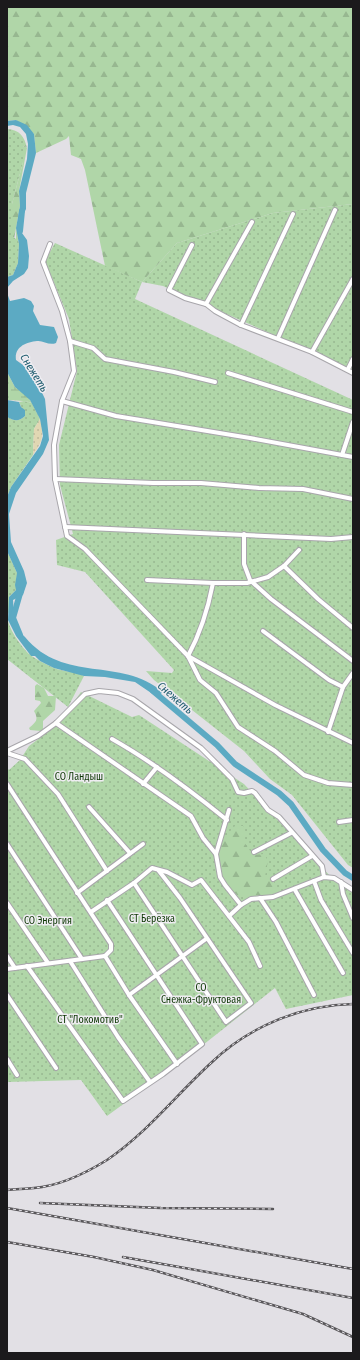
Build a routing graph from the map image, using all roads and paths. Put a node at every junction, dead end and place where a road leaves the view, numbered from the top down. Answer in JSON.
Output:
{"nodes":[{"id":1,"x":336,"y":210,"type":"dead end"},
{"id":2,"x":293,"y":214,"type":"dead end"},
{"id":3,"x":252,"y":222,"type":"dead end"},
{"id":4,"x":50,"y":244,"type":"dead end"},
{"id":5,"x":192,"y":245,"type":"dead end"},
{"id":6,"x":353,"y":279,"type":"edge"},
{"id":7,"x":206,"y":304,"type":"junction"},
{"id":8,"x":242,"y":325,"type":"junction"},
{"id":9,"x":278,"y":338,"type":"junction"},
{"id":10,"x":70,"y":341,"type":"junction"},
{"id":11,"x":312,"y":352,"type":"junction"},
{"id":12,"x":353,"y":359,"type":"edge"},
{"id":13,"x":348,"y":370,"type":"junction"},
{"id":14,"x":228,"y":373,"type":"dead end"},
{"id":15,"x":353,"y":373,"type":"edge"},
{"id":16,"x":215,"y":382,"type":"dead end"},
{"id":17,"x":62,"y":401,"type":"junction"},
{"id":18,"x":353,"y":412,"type":"edge"},
{"id":19,"x":353,"y":422,"type":"edge"},
{"id":20,"x":342,"y":455,"type":"junction"},
{"id":21,"x":353,"y":457,"type":"edge"},
{"id":22,"x":55,"y":479,"type":"junction"},
{"id":23,"x":353,"y":499,"type":"edge"},
{"id":24,"x":65,"y":527,"type":"junction"},
{"id":25,"x":244,"y":534,"type":"junction"},
{"id":26,"x":353,"y":537,"type":"edge"},
{"id":27,"x":299,"y":550,"type":"dead end"},
{"id":28,"x":284,"y":566,"type":"junction"},
{"id":29,"x":147,"y":580,"type":"dead end"},
{"id":30,"x":250,"y":580,"type":"junction"},
{"id":31,"x":213,"y":583,"type":"junction"},
{"id":32,"x":353,"y":628,"type":"edge"},
{"id":33,"x":264,"y":631,"type":"dead end"},
{"id":34,"x":188,"y":656,"type":"junction"},
{"id":35,"x":353,"y":661,"type":"edge"},
{"id":36,"x":353,"y":673,"type":"edge"},
{"id":37,"x":343,"y":687,"type":"junction"},
{"id":38,"x":56,"y":723,"type":"junction"},
{"id":39,"x":328,"y":732,"type":"junction"},
{"id":40,"x":112,"y":739,"type":"dead end"},
{"id":41,"x":353,"y":743,"type":"edge"},
{"id":42,"x":7,"y":752,"type":"edge"},
{"id":43,"x":157,"y":767,"type":"junction"},
{"id":44,"x":7,"y":784,"type":"edge"},
{"id":45,"x":143,"y":784,"type":"junction"},
{"id":46,"x":353,"y":785,"type":"edge"},
{"id":47,"x":89,"y":807,"type":"dead end"},
{"id":48,"x":229,"y":810,"type":"dead end"},
{"id":49,"x":227,"y":820,"type":"junction"},
{"id":50,"x":353,"y":820,"type":"edge"},
{"id":51,"x":338,"y":822,"type":"dead end"},
{"id":52,"x":291,"y":833,"type":"junction"},
{"id":53,"x":7,"y":844,"type":"edge"},
{"id":54,"x":143,"y":844,"type":"dead end"},
{"id":55,"x":254,"y":852,"type":"dead end"},
{"id":56,"x":130,"y":853,"type":"junction"},
{"id":57,"x":216,"y":854,"type":"junction"},
{"id":58,"x":312,"y":856,"type":"junction"},
{"id":59,"x":107,"y":871,"type":"junction"},
{"id":60,"x":159,"y":871,"type":"junction"},
{"id":61,"x":324,"y":878,"type":"junction"},
{"id":62,"x":273,"y":879,"type":"dead end"},
{"id":63,"x":314,"y":881,"type":"junction"},
{"id":64,"x":341,"y":882,"type":"junction"},
{"id":65,"x":134,"y":884,"type":"junction"},
{"id":66,"x":295,"y":890,"type":"junction"},
{"id":67,"x":353,"y":890,"type":"edge"},
{"id":68,"x":77,"y":893,"type":"junction"},
{"id":69,"x":260,"y":898,"type":"junction"},
{"id":70,"x":107,"y":900,"type":"junction"},
{"id":71,"x":7,"y":903,"type":"edge"},
{"id":72,"x":241,"y":905,"type":"junction"},
{"id":73,"x":91,"y":912,"type":"junction"},
{"id":74,"x":229,"y":916,"type":"junction"},
{"id":75,"x":353,"y":918,"type":"edge"},
{"id":76,"x":206,"y":939,"type":"junction"},
{"id":77,"x":353,"y":953,"type":"edge"},
{"id":78,"x":7,"y":956,"type":"edge"},
{"id":79,"x":105,"y":956,"type":"junction"},
{"id":80,"x":181,"y":956,"type":"junction"},
{"id":81,"x":82,"y":959,"type":"junction"},
{"id":82,"x":70,"y":961,"type":"junction"},
{"id":83,"x":48,"y":963,"type":"junction"},
{"id":84,"x":27,"y":966,"type":"junction"},
{"id":85,"x":260,"y":966,"type":"dead end"},
{"id":86,"x":15,"y":968,"type":"junction"},
{"id":87,"x":7,"y":969,"type":"edge"},
{"id":88,"x":343,"y":974,"type":"dead end"},
{"id":89,"x":155,"y":975,"type":"junction"},
{"id":90,"x":129,"y":994,"type":"junction"},
{"id":91,"x":7,"y":995,"type":"edge"},
{"id":92,"x":314,"y":995,"type":"dead end"},
{"id":93,"x":7,"y":1059,"type":"edge"},
{"id":94,"x":177,"y":1064,"type":"junction"},
{"id":95,"x":56,"y":1068,"type":"dead end"},
{"id":96,"x":17,"y":1075,"type":"dead end"},
{"id":97,"x":150,"y":1082,"type":"junction"}],
"edges":[{"from":1,"to":9,"type":"street"},
{"from":2,"to":8,"type":"street"},
{"from":3,"to":7,"type":"street"},
{"from":4,"to":10,"type":"street"},
{"from":5,"to":7,"type":"street"},
{"from":6,"to":11,"type":"street"},
{"from":7,"to":8,"type":"street"},
{"from":8,"to":9,"type":"street"},
{"from":9,"to":11,"type":"street"},
{"from":10,"to":16,"type":"street"},
{"from":10,"to":17,"type":"street"},
{"from":11,"to":13,"type":"street"},
{"from":12,"to":13,"type":"street"},
{"from":13,"to":15,"type":"street"},
{"from":14,"to":18,"type":"street"},
{"from":17,"to":20,"type":"street"},
{"from":17,"to":22,"type":"street"},
{"from":19,"to":20,"type":"street"},
{"from":20,"to":21,"type":"street"},
{"from":22,"to":23,"type":"street"},
{"from":22,"to":24,"type":"street"},
{"from":24,"to":25,"type":"street"},
{"from":24,"to":34,"type":"street"},
{"from":25,"to":26,"type":"street"},
{"from":25,"to":30,"type":"street"},
{"from":27,"to":28,"type":"street"},
{"from":28,"to":30,"type":"street"},
{"from":28,"to":32,"type":"street"},
{"from":29,"to":31,"type":"street"},
{"from":30,"to":31,"type":"street"},
{"from":30,"to":35,"type":"street"},
{"from":31,"to":34,"type":"street"},
{"from":33,"to":37,"type":"street"},
{"from":34,"to":39,"type":"street"},
{"from":34,"to":46,"type":"street"},
{"from":36,"to":37,"type":"street"},
{"from":37,"to":39,"type":"street"},
{"from":38,"to":42,"type":"street"},
{"from":38,"to":45,"type":"street"},
{"from":38,"to":52,"type":"street"},
{"from":39,"to":41,"type":"street"},
{"from":40,"to":43,"type":"street"},
{"from":42,"to":59,"type":"street"},
{"from":43,"to":45,"type":"street"},
{"from":43,"to":49,"type":"street"},
{"from":44,"to":68,"type":"street"},
{"from":45,"to":57,"type":"street"},
{"from":47,"to":56,"type":"street"},
{"from":48,"to":49,"type":"street"},
{"from":49,"to":57,"type":"street"},
{"from":50,"to":51,"type":"street"},
{"from":52,"to":55,"type":"street"},
{"from":52,"to":58,"type":"street"},
{"from":53,"to":81,"type":"street"},
{"from":54,"to":56,"type":"street"},
{"from":56,"to":59,"type":"street"},
{"from":57,"to":72,"type":"street"},
{"from":58,"to":61,"type":"street"},
{"from":58,"to":62,"type":"street"},
{"from":59,"to":68,"type":"street"},
{"from":60,"to":65,"type":"street"},
{"from":60,"to":74,"type":"street"},
{"from":60,"to":76,"type":"street"},
{"from":61,"to":63,"type":"street"},
{"from":61,"to":64,"type":"street"},
{"from":63,"to":66,"type":"street"},
{"from":63,"to":77,"type":"street"},
{"from":64,"to":67,"type":"street"},
{"from":64,"to":75,"type":"street"},
{"from":65,"to":70,"type":"street"},
{"from":65,"to":80,"type":"street"},
{"from":66,"to":69,"type":"street"},
{"from":66,"to":88,"type":"street"},
{"from":68,"to":73,"type":"street"},
{"from":69,"to":72,"type":"street"},
{"from":69,"to":92,"type":"street"},
{"from":70,"to":73,"type":"street"},
{"from":70,"to":89,"type":"street"},
{"from":71,"to":83,"type":"street"},
{"from":72,"to":74,"type":"street"},
{"from":73,"to":79,"type":"street"},
{"from":74,"to":85,"type":"street"},
{"from":76,"to":80,"type":"street"},
{"from":76,"to":80,"type":"street"},
{"from":78,"to":86,"type":"street"},
{"from":79,"to":81,"type":"street"},
{"from":79,"to":90,"type":"street"},
{"from":80,"to":89,"type":"street"},
{"from":81,"to":82,"type":"street"},
{"from":82,"to":83,"type":"street"},
{"from":82,"to":97,"type":"street"},
{"from":83,"to":84,"type":"street"},
{"from":84,"to":86,"type":"street"},
{"from":84,"to":97,"type":"street"},
{"from":86,"to":87,"type":"street"},
{"from":89,"to":90,"type":"street"},
{"from":89,"to":94,"type":"street"},
{"from":90,"to":94,"type":"street"},
{"from":91,"to":95,"type":"street"},
{"from":93,"to":96,"type":"street"},
{"from":94,"to":97,"type":"street"}]}
